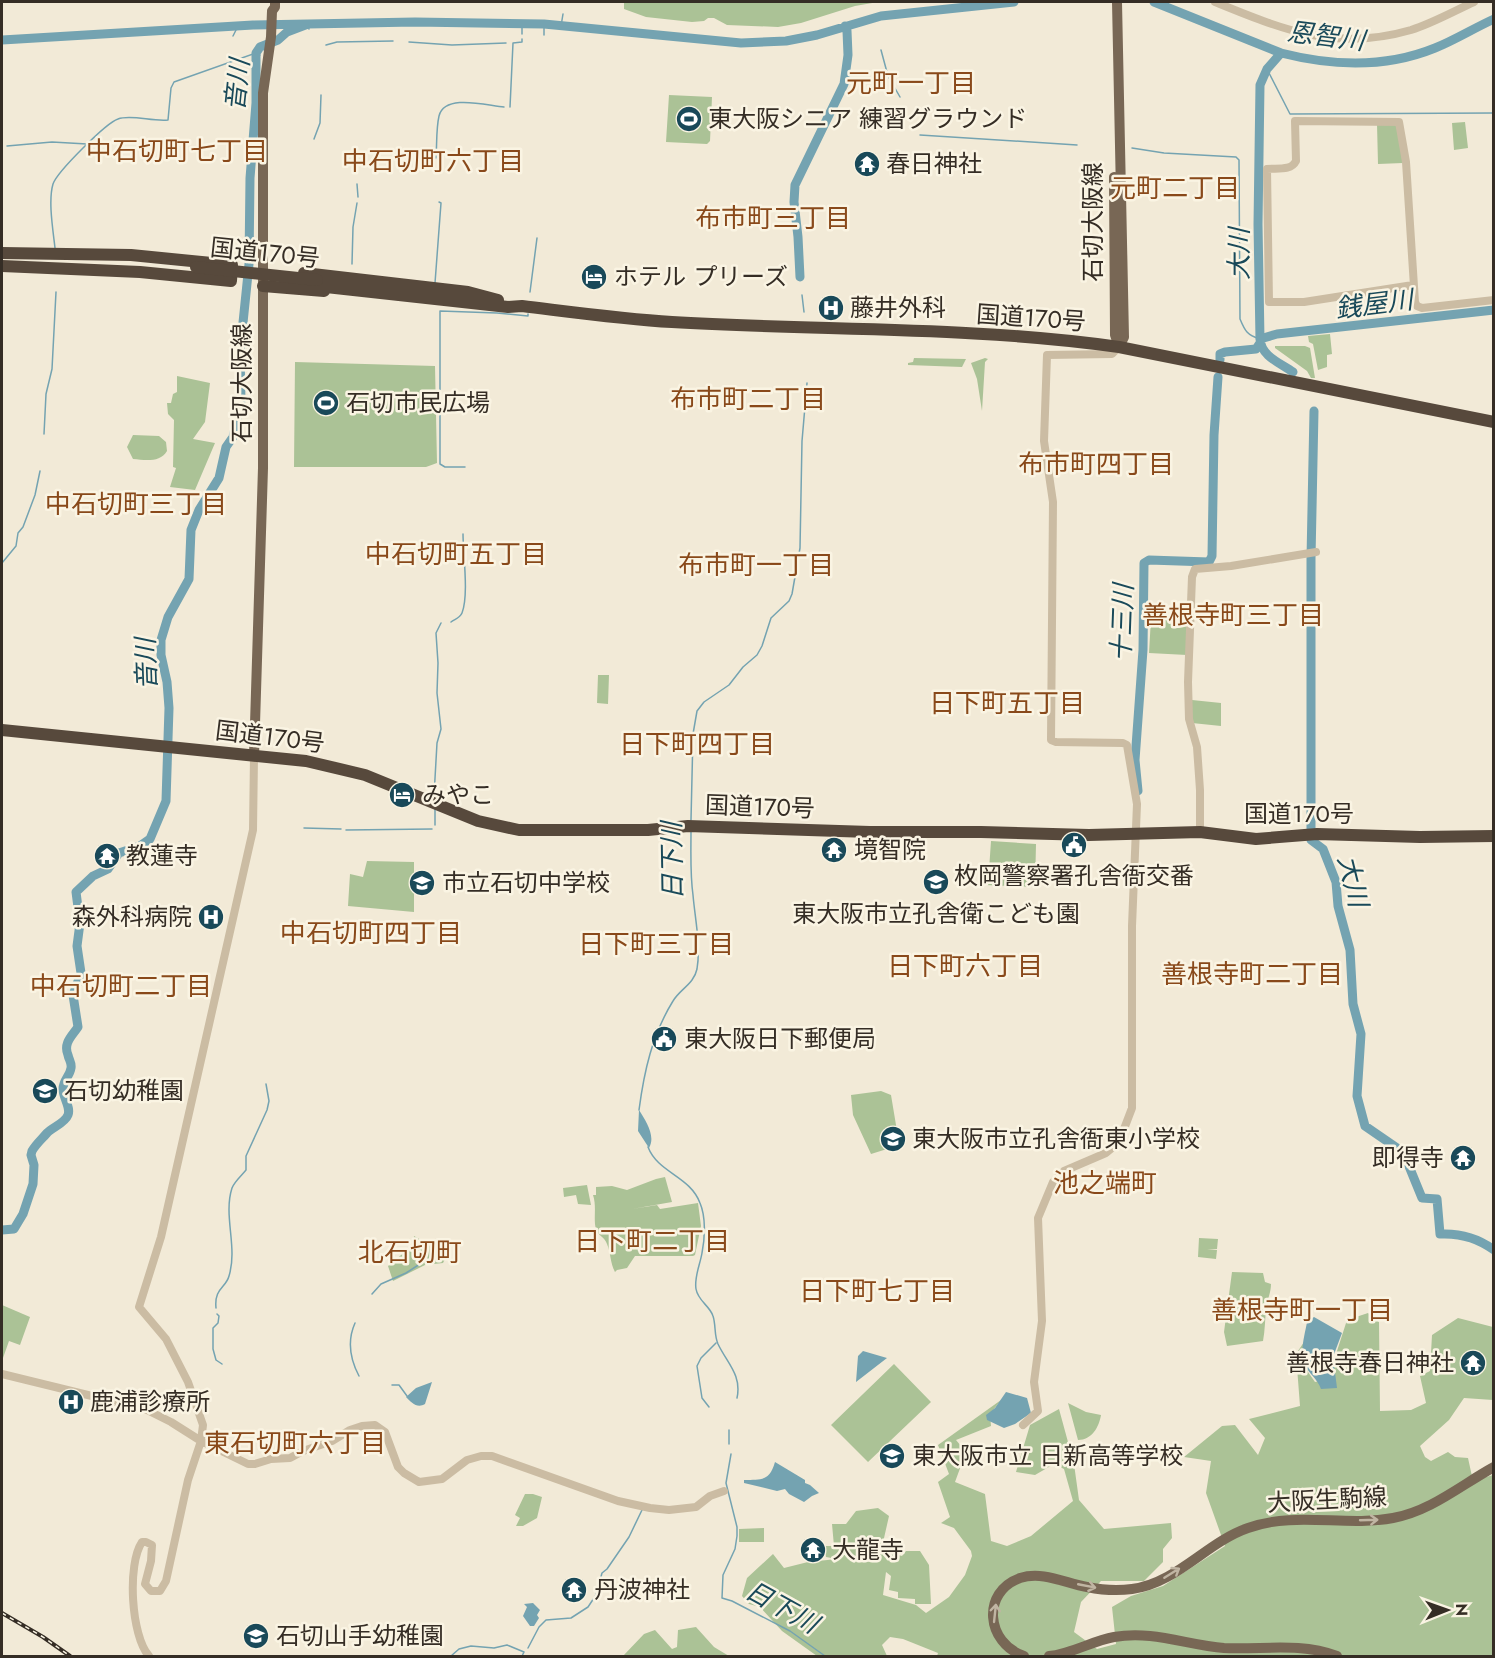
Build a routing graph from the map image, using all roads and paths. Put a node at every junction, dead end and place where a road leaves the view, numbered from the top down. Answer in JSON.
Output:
{"nodes":[{"id":1,"x":1110,"y":2,"type":"edge"},
{"id":2,"x":1117,"y":2,"type":"edge"},
{"id":3,"x":1215,"y":2,"type":"edge"},
{"id":4,"x":1474,"y":2,"type":"edge"},
{"id":5,"x":272,"y":7,"type":"edge"},
{"id":6,"x":1115,"y":95,"type":"junction"},
{"id":7,"x":2,"y":253,"type":"edge"},
{"id":8,"x":2,"y":259,"type":"edge"},
{"id":9,"x":2,"y":266,"type":"edge"},
{"id":10,"x":264,"y":268,"type":"junction"},
{"id":11,"x":1413,"y":285,"type":"junction"},
{"id":12,"x":263,"y":286,"type":"junction"},
{"id":13,"x":1494,"y":300,"type":"edge"},
{"id":14,"x":493,"y":302,"type":"junction"},
{"id":15,"x":1119,"y":347,"type":"junction"},
{"id":16,"x":1494,"y":422,"type":"edge"},
{"id":17,"x":1316,"y":552,"type":"dead end"},
{"id":18,"x":2,"y":730,"type":"edge"},
{"id":19,"x":254,"y":756,"type":"junction"},
{"id":20,"x":1200,"y":832,"type":"junction"},
{"id":21,"x":1136,"y":835,"type":"junction"},
{"id":22,"x":1494,"y":836,"type":"edge"},
{"id":23,"x":2,"y":1374,"type":"edge"},
{"id":24,"x":1023,"y":1425,"type":"dead end"},
{"id":25,"x":201,"y":1441,"type":"junction"},
{"id":26,"x":1494,"y":1467,"type":"edge"},
{"id":27,"x":724,"y":1491,"type":"dead end"},
{"id":28,"x":149,"y":1656,"type":"edge"},
{"id":29,"x":1024,"y":1656,"type":"edge"},
{"id":30,"x":1049,"y":1656,"type":"edge"},
{"id":31,"x":1337,"y":1656,"type":"edge"}],
"edges":[{"from":1,"to":6,"type":"main road","name":"石切大阪線"},
{"from":2,"to":6,"type":"main road","name":"石切大阪線"},
{"from":3,"to":4,"type":"street"},
{"from":5,"to":10,"type":"main road","name":"石切大阪線"},
{"from":6,"to":15,"type":"main road","name":"石切大阪線"},
{"from":7,"to":9,"type":"highway"},
{"from":8,"to":14,"type":"highway","name":"国道170号"},
{"from":10,"to":12,"type":"main road","name":"石切大阪線"},
{"from":10,"to":14,"type":"highway"},
{"from":11,"to":11,"type":"street"},
{"from":11,"to":13,"type":"street"},
{"from":12,"to":14,"type":"highway"},
{"from":12,"to":19,"type":"main road","name":"石切大阪線"},
{"from":14,"to":15,"type":"highway","name":"国道170号"},
{"from":15,"to":16,"type":"highway","name":"国道170号"},
{"from":15,"to":21,"type":"street"},
{"from":17,"to":20,"type":"street"},
{"from":18,"to":19,"type":"highway","name":"国道170号"},
{"from":19,"to":21,"type":"highway","name":"国道170号"},
{"from":19,"to":25,"type":"street"},
{"from":20,"to":21,"type":"highway","name":"国道170号"},
{"from":20,"to":22,"type":"highway","name":"国道170号"},
{"from":21,"to":24,"type":"street"},
{"from":23,"to":25,"type":"street"},
{"from":25,"to":27,"type":"street"},
{"from":25,"to":28,"type":"street"},
{"from":29,"to":26,"type":"main road","name":"大阪生駒線","one_way":true},
{"from":30,"to":31,"type":"main road"}]}
